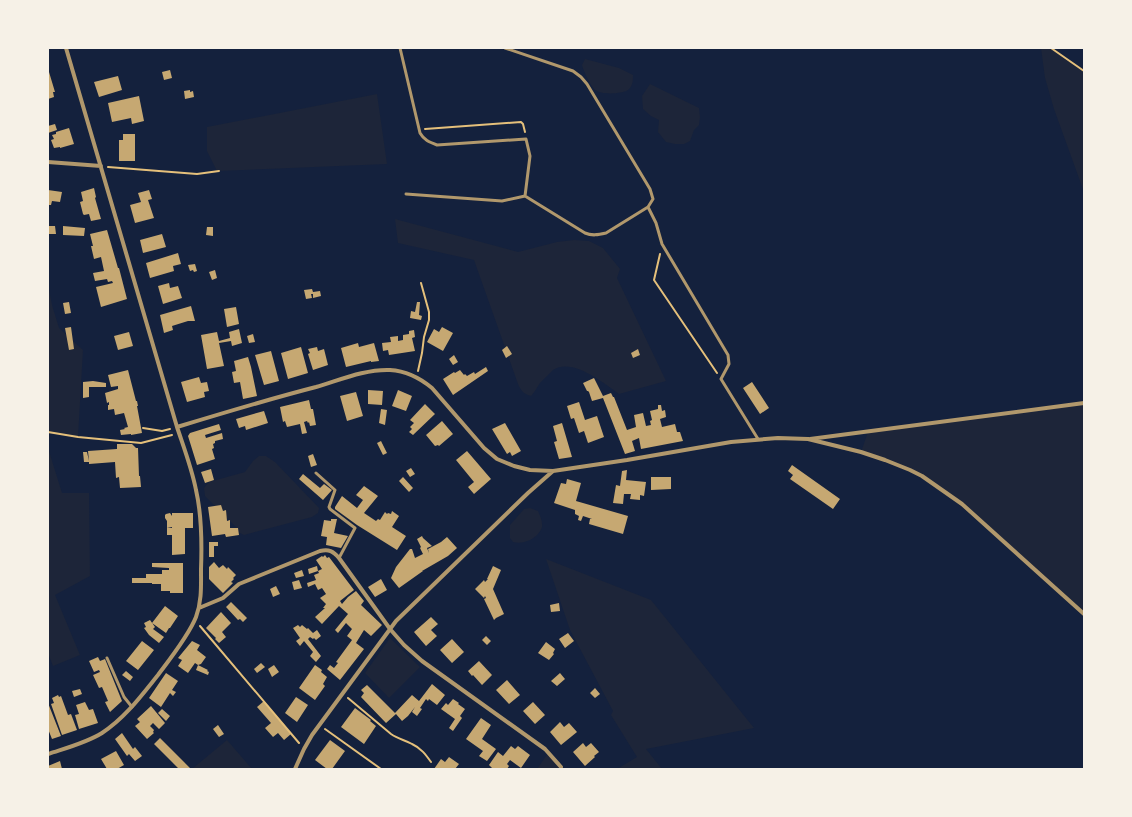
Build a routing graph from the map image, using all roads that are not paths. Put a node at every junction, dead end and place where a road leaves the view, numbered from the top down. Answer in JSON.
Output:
{"nodes":[{"id":1,"x":66,"y":48,"type":"edge"},
{"id":2,"x":400,"y":48,"type":"edge"},
{"id":3,"x":505,"y":48,"type":"edge"},
{"id":4,"x":48,"y":162,"type":"edge"},
{"id":5,"x":101,"y":166,"type":"junction"},
{"id":6,"x":406,"y":194,"type":"dead end"},
{"id":7,"x":525,"y":196,"type":"junction"},
{"id":8,"x":648,"y":206,"type":"junction"},
{"id":9,"x":1084,"y":403,"type":"edge"},
{"id":10,"x":177,"y":427,"type":"junction"},
{"id":11,"x":758,"y":439,"type":"junction"},
{"id":12,"x":808,"y":439,"type":"junction"},
{"id":13,"x":553,"y":471,"type":"junction"},
{"id":14,"x":316,"y":473,"type":"dead end"},
{"id":15,"x":339,"y":558,"type":"junction"},
{"id":16,"x":199,"y":608,"type":"junction"},
{"id":17,"x":1084,"y":614,"type":"edge"},
{"id":18,"x":390,"y":629,"type":"junction"},
{"id":19,"x":107,"y":658,"type":"dead end"},
{"id":20,"x":132,"y":707,"type":"junction"},
{"id":21,"x":48,"y":754,"type":"edge"},
{"id":22,"x":561,"y":768,"type":"dead end"},
{"id":23,"x":295,"y":769,"type":"edge"}],
"edges":[{"from":1,"to":5,"type":"street"},
{"from":2,"to":7,"type":"lane"},
{"from":3,"to":8,"type":"lane"},
{"from":4,"to":5,"type":"street"},
{"from":5,"to":10,"type":"street"},
{"from":6,"to":7,"type":"lane"},
{"from":7,"to":8,"type":"lane"},
{"from":8,"to":11,"type":"lane"},
{"from":9,"to":12,"type":"street"},
{"from":10,"to":13,"type":"street"},
{"from":10,"to":16,"type":"street"},
{"from":11,"to":12,"type":"street"},
{"from":11,"to":13,"type":"street"},
{"from":12,"to":17,"type":"street"},
{"from":13,"to":18,"type":"street"},
{"from":14,"to":15,"type":"lane"},
{"from":15,"to":16,"type":"street"},
{"from":15,"to":18,"type":"street"},
{"from":16,"to":20,"type":"street"},
{"from":18,"to":22,"type":"street"},
{"from":18,"to":23,"type":"street"},
{"from":19,"to":20,"type":"lane"},
{"from":20,"to":21,"type":"street"}]}
